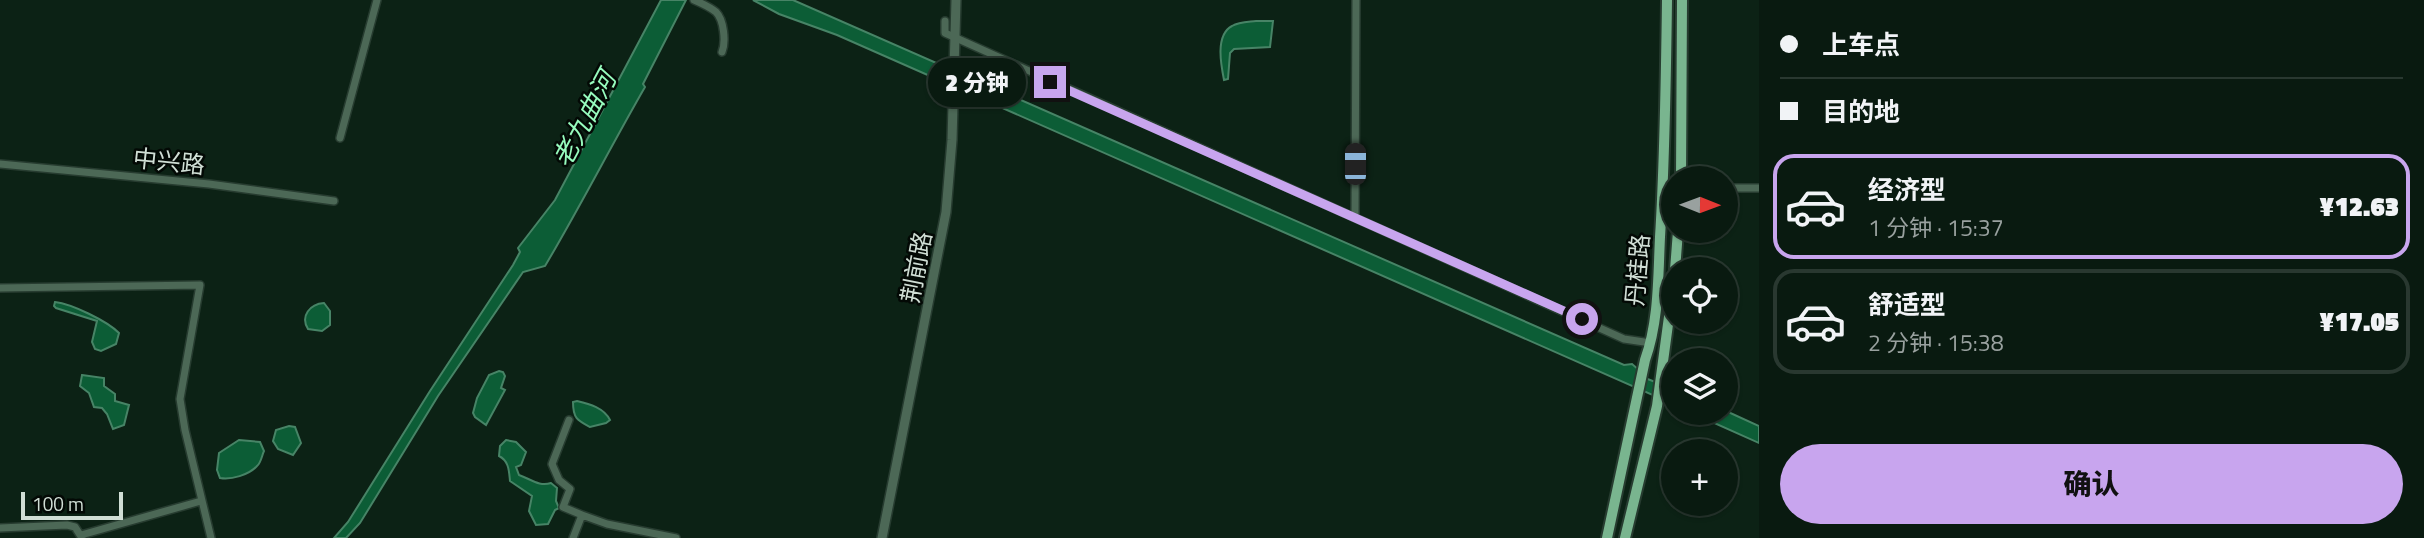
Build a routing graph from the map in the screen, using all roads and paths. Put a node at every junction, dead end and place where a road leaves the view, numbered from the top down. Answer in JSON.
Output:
{"nodes":[{"id":1,"x":377,"y":0,"type":"edge"},
{"id":2,"x":694,"y":0,"type":"edge"},
{"id":3,"x":956,"y":0,"type":"edge"},
{"id":4,"x":1356,"y":0,"type":"edge"},
{"id":5,"x":1667,"y":0,"type":"edge"},
{"id":6,"x":1682,"y":0,"type":"edge"},
{"id":7,"x":946,"y":21,"type":"dead end"},
{"id":8,"x":955,"y":38,"type":"junction"},
{"id":9,"x":722,"y":52,"type":"dead end"},
{"id":10,"x":340,"y":138,"type":"dead end"},
{"id":11,"x":0,"y":164,"type":"edge"},
{"id":12,"x":1681,"y":166,"type":"edge"},
{"id":13,"x":1738,"y":188,"type":"edge"},
{"id":14,"x":1759,"y":188,"type":"edge"},
{"id":15,"x":334,"y":201,"type":"dead end"},
{"id":16,"x":1355,"y":218,"type":"junction"},
{"id":17,"x":0,"y":288,"type":"edge"},
{"id":18,"x":1667,"y":334,"type":"edge"},
{"id":19,"x":1651,"y":343,"type":"junction"},
{"id":20,"x":569,"y":420,"type":"dead end"},
{"id":21,"x":201,"y":500,"type":"junction"},
{"id":22,"x":582,"y":515,"type":"junction"},
{"id":23,"x":0,"y":528,"type":"edge"},
{"id":24,"x":82,"y":537,"type":"edge"},
{"id":25,"x":211,"y":538,"type":"edge"},
{"id":26,"x":573,"y":538,"type":"edge"},
{"id":27,"x":677,"y":538,"type":"edge"},
{"id":28,"x":882,"y":538,"type":"edge"},
{"id":29,"x":1607,"y":538,"type":"edge"},
{"id":30,"x":1625,"y":538,"type":"edge"}],
"edges":[{"from":1,"to":10,"type":"street"},
{"from":2,"to":9,"type":"street"},
{"from":3,"to":8,"type":"street","name":"荆前路"},
{"from":4,"to":16,"type":"street"},
{"from":5,"to":19,"type":"main road","name":"丹桂路"},
{"from":6,"to":12,"type":"main road"},
{"from":7,"to":8,"type":"street"},
{"from":8,"to":16,"type":"street"},
{"from":8,"to":28,"type":"street","name":"荆前路"},
{"from":11,"to":15,"type":"street","name":"中兴路"},
{"from":13,"to":14,"type":"street"},
{"from":16,"to":19,"type":"street"},
{"from":17,"to":21,"type":"street"},
{"from":18,"to":30,"type":"main road","name":"丹桂路"},
{"from":19,"to":29,"type":"main road","name":"丹桂路"},
{"from":20,"to":22,"type":"street"},
{"from":21,"to":24,"type":"street"},
{"from":21,"to":25,"type":"street"},
{"from":22,"to":26,"type":"street"},
{"from":22,"to":27,"type":"street"},
{"from":23,"to":24,"type":"street"}]}
